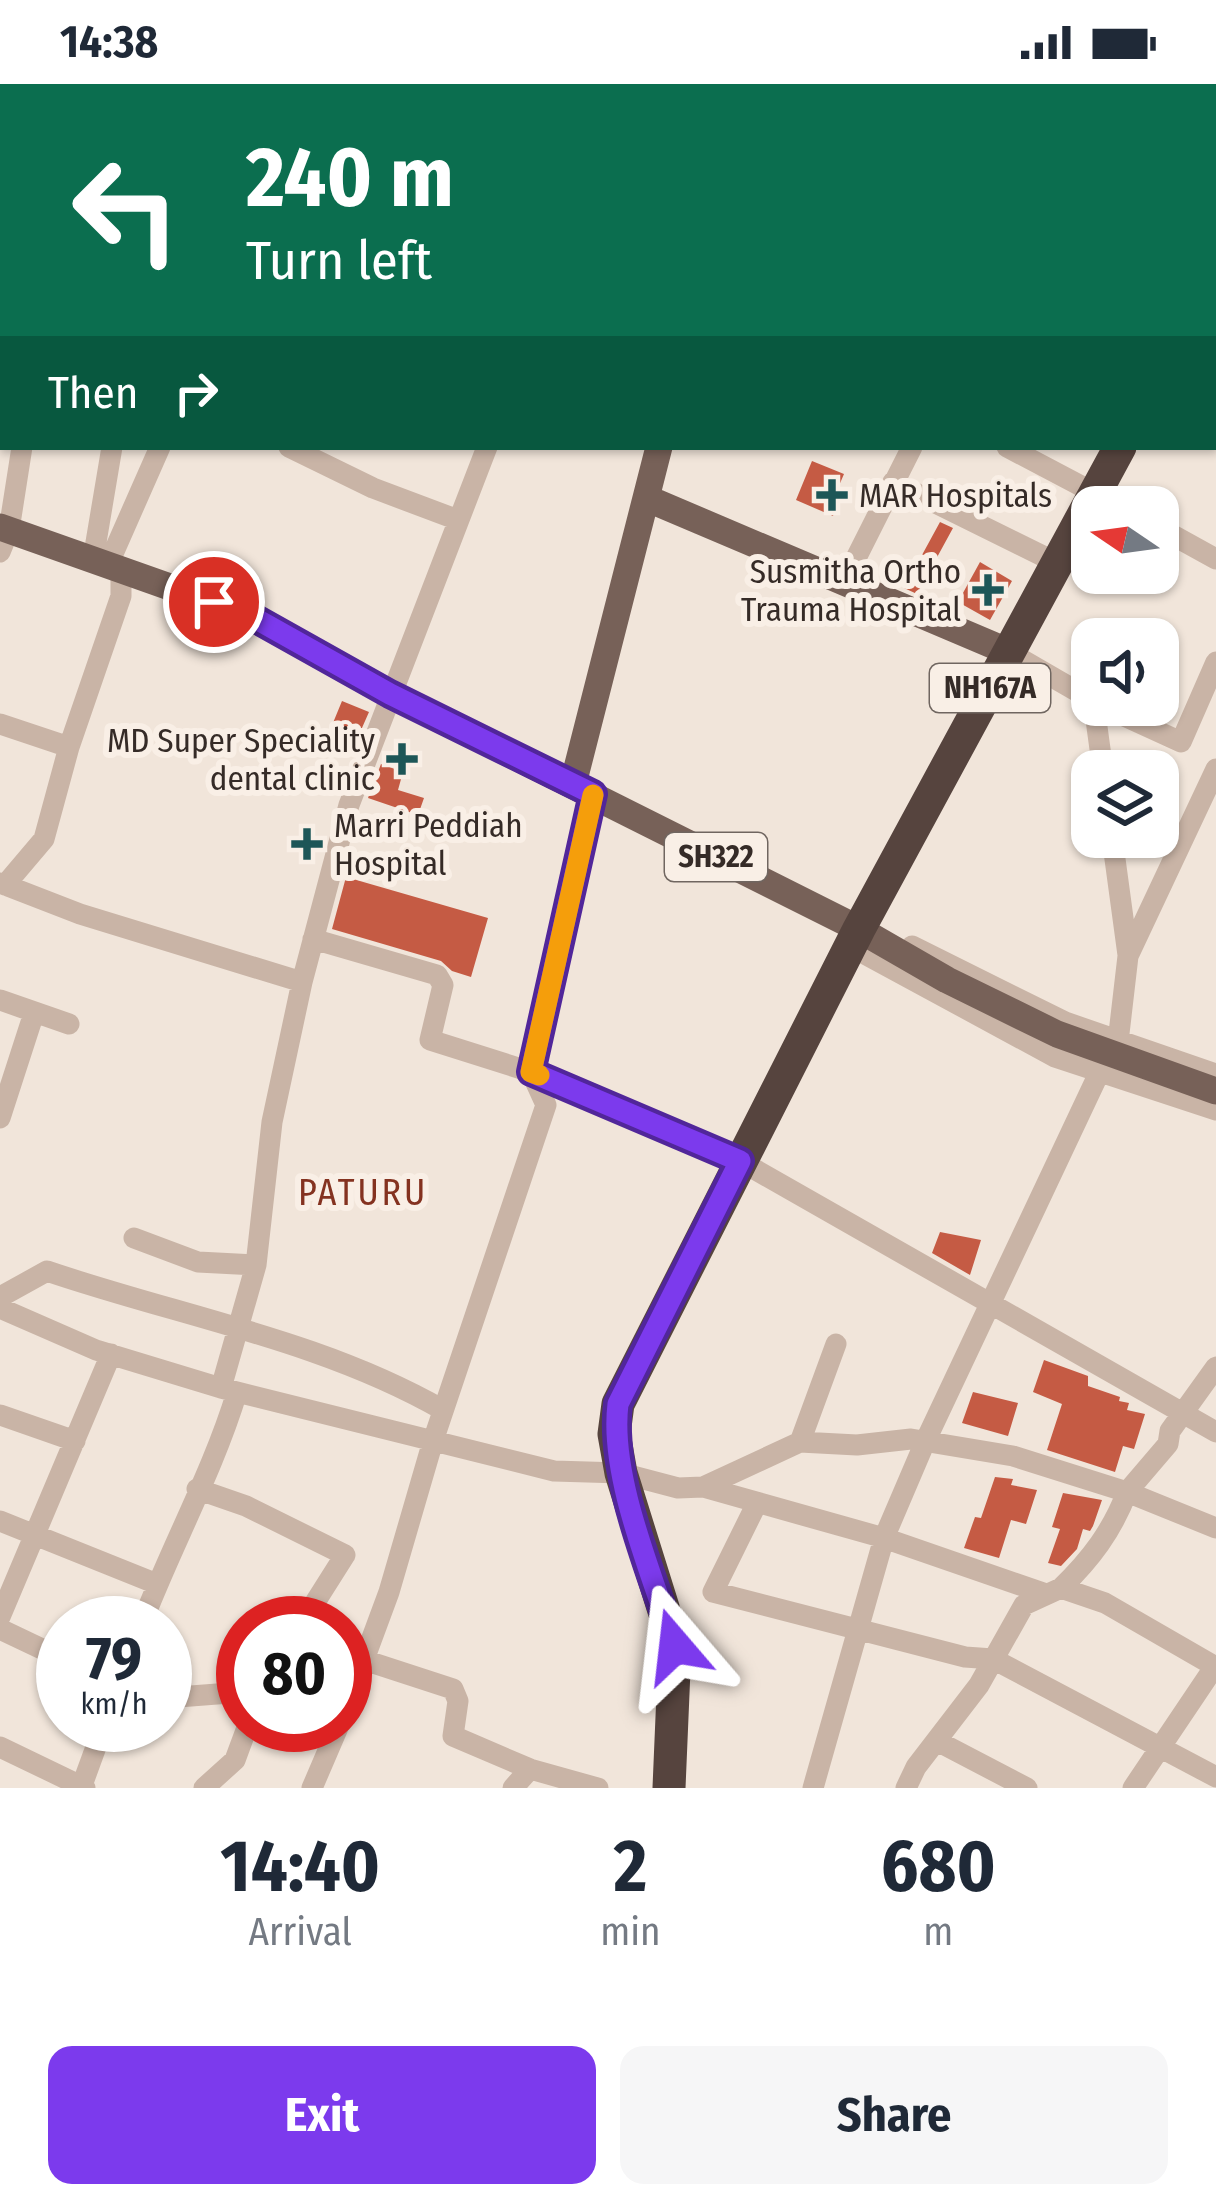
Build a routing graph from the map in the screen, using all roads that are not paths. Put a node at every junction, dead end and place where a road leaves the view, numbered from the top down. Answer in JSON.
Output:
{"nodes":[{"id":1,"x":21,"y":450,"type":"edge"},
{"id":2,"x":112,"y":450,"type":"edge"},
{"id":3,"x":159,"y":450,"type":"edge"},
{"id":4,"x":295,"y":450,"type":"edge"},
{"id":5,"x":486,"y":450,"type":"edge"},
{"id":6,"x":652,"y":450,"type":"edge"},
{"id":7,"x":911,"y":450,"type":"edge"},
{"id":8,"x":1013,"y":450,"type":"edge"},
{"id":9,"x":1119,"y":450,"type":"edge"},
{"id":10,"x":892,"y":482,"type":"junction"},
{"id":11,"x":1081,"y":486,"type":"edge"},
{"id":12,"x":1111,"y":486,"type":"edge"},
{"id":13,"x":646,"y":498,"type":"junction"},
{"id":14,"x":458,"y":520,"type":"junction"},
{"id":15,"x":3,"y":536,"type":"edge"},
{"id":16,"x":1179,"y":539,"type":"edge"},
{"id":17,"x":1071,"y":546,"type":"edge"},
{"id":18,"x":1216,"y":560,"type":"edge"},
{"id":19,"x":1057,"y":563,"type":"junction"},
{"id":20,"x":107,"y":564,"type":"junction"},
{"id":21,"x":844,"y":582,"type":"junction"},
{"id":22,"x":1009,"y":652,"type":"junction"},
{"id":23,"x":1216,"y":662,"type":"edge"},
{"id":24,"x":1071,"y":689,"type":"edge"},
{"id":25,"x":390,"y":694,"type":"junction"},
{"id":26,"x":0,"y":724,"type":"edge"},
{"id":27,"x":1146,"y":726,"type":"edge"},
{"id":28,"x":69,"y":747,"type":"junction"},
{"id":29,"x":1216,"y":769,"type":"edge"},
{"id":30,"x":583,"y":789,"type":"junction"},
{"id":31,"x":1115,"y":858,"type":"edge"},
{"id":32,"x":3,"y":884,"type":"edge"},
{"id":33,"x":858,"y":932,"type":"junction"},
{"id":34,"x":313,"y":939,"type":"junction"},
{"id":35,"x":1128,"y":956,"type":"junction"},
{"id":36,"x":302,"y":982,"type":"junction"},
{"id":37,"x":0,"y":1000,"type":"edge"},
{"id":38,"x":34,"y":1012,"type":"junction"},
{"id":39,"x":69,"y":1024,"type":"dead end"},
{"id":40,"x":1118,"y":1042,"type":"junction"},
{"id":41,"x":1100,"y":1071,"type":"junction"},
{"id":42,"x":531,"y":1072,"type":"junction"},
{"id":43,"x":1216,"y":1074,"type":"edge"},
{"id":44,"x":1216,"y":1091,"type":"edge"},
{"id":45,"x":1216,"y":1111,"type":"edge"},
{"id":46,"x":0,"y":1118,"type":"edge"},
{"id":47,"x":740,"y":1161,"type":"junction"},
{"id":48,"x":134,"y":1238,"type":"dead end"},
{"id":49,"x":256,"y":1264,"type":"junction"},
{"id":50,"x":0,"y":1297,"type":"edge"},
{"id":51,"x":989,"y":1303,"type":"junction"},
{"id":52,"x":0,"y":1308,"type":"edge"},
{"id":53,"x":240,"y":1330,"type":"junction"},
{"id":54,"x":836,"y":1344,"type":"dead end"},
{"id":55,"x":112,"y":1354,"type":"junction"},
{"id":56,"x":1216,"y":1367,"type":"edge"},
{"id":57,"x":229,"y":1390,"type":"junction"},
{"id":58,"x":443,"y":1411,"type":"junction"},
{"id":59,"x":1184,"y":1414,"type":"junction"},
{"id":60,"x":0,"y":1415,"type":"edge"},
{"id":61,"x":1216,"y":1432,"type":"edge"},
{"id":62,"x":433,"y":1441,"type":"junction"},
{"id":63,"x":75,"y":1442,"type":"junction"},
{"id":64,"x":800,"y":1442,"type":"junction"},
{"id":65,"x":925,"y":1442,"type":"junction"},
{"id":66,"x":621,"y":1473,"type":"junction"},
{"id":67,"x":703,"y":1487,"type":"junction"},
{"id":68,"x":197,"y":1489,"type":"junction"},
{"id":69,"x":1127,"y":1492,"type":"junction"},
{"id":70,"x":757,"y":1503,"type":"junction"},
{"id":71,"x":0,"y":1521,"type":"edge"},
{"id":72,"x":1216,"y":1528,"type":"edge"},
{"id":73,"x":36,"y":1535,"type":"junction"},
{"id":74,"x":884,"y":1538,"type":"junction"},
{"id":75,"x":157,"y":1583,"type":"junction"},
{"id":76,"x":1054,"y":1591,"type":"junction"},
{"id":77,"x":152,"y":1596,"type":"edge"},
{"id":78,"x":319,"y":1596,"type":"edge"},
{"id":79,"x":0,"y":1617,"type":"edge"},
{"id":80,"x":0,"y":1629,"type":"edge"},
{"id":81,"x":858,"y":1630,"type":"junction"},
{"id":82,"x":372,"y":1638,"type":"edge"},
{"id":83,"x":36,"y":1646,"type":"edge"},
{"id":84,"x":993,"y":1658,"type":"junction"},
{"id":85,"x":372,"y":1663,"type":"edge"},
{"id":86,"x":1216,"y":1666,"type":"edge"},
{"id":87,"x":937,"y":1741,"type":"junction"},
{"id":88,"x":0,"y":1747,"type":"edge"},
{"id":89,"x":1162,"y":1748,"type":"junction"},
{"id":90,"x":94,"y":1752,"type":"edge"},
{"id":91,"x":238,"y":1752,"type":"edge"},
{"id":92,"x":327,"y":1752,"type":"edge"},
{"id":93,"x":530,"y":1769,"type":"junction"},
{"id":94,"x":1216,"y":1777,"type":"edge"},
{"id":95,"x":82,"y":1787,"type":"edge"},
{"id":96,"x":204,"y":1788,"type":"edge"},
{"id":97,"x":312,"y":1788,"type":"edge"},
{"id":98,"x":513,"y":1788,"type":"edge"},
{"id":99,"x":598,"y":1788,"type":"edge"},
{"id":100,"x":669,"y":1788,"type":"edge"},
{"id":101,"x":813,"y":1788,"type":"edge"},
{"id":102,"x":906,"y":1788,"type":"edge"},
{"id":103,"x":1027,"y":1788,"type":"edge"},
{"id":104,"x":1133,"y":1788,"type":"edge"}],
"edges":[{"from":1,"to":15,"type":"street"},
{"from":2,"to":20,"type":"street"},
{"from":3,"to":20,"type":"street"},
{"from":4,"to":14,"type":"street"},
{"from":5,"to":14,"type":"street"},
{"from":6,"to":13,"type":"main road"},
{"from":7,"to":10,"type":"street"},
{"from":8,"to":11,"type":"street"},
{"from":9,"to":12,"type":"highway","number":"NH167A"},
{"from":10,"to":19,"type":"street"},
{"from":10,"to":21,"type":"street"},
{"from":13,"to":21,"type":"main road"},
{"from":13,"to":30,"type":"main road"},
{"from":14,"to":25,"type":"street"},
{"from":15,"to":20,"type":"main road","number":"SH322"},
{"from":16,"to":18,"type":"street"},
{"from":17,"to":19,"type":"highway","number":"NH167A"},
{"from":19,"to":22,"type":"highway","number":"NH167A"},
{"from":20,"to":25,"type":"main road","number":"SH322"},
{"from":20,"to":28,"type":"street"},
{"from":21,"to":22,"type":"main road"},
{"from":22,"to":24,"type":"street"},
{"from":22,"to":33,"type":"highway","number":"NH167A"},
{"from":23,"to":27,"type":"street"},
{"from":25,"to":30,"type":"main road","number":"SH322"},
{"from":25,"to":34,"type":"street"},
{"from":26,"to":28,"type":"street"},
{"from":28,"to":32,"type":"street"},
{"from":29,"to":35,"type":"street"},
{"from":30,"to":33,"type":"main road","number":"SH322"},
{"from":30,"to":42,"type":"street"},
{"from":31,"to":35,"type":"street"},
{"from":32,"to":36,"type":"street"},
{"from":33,"to":40,"type":"street"},
{"from":33,"to":41,"type":"street"},
{"from":33,"to":44,"type":"main road"},
{"from":33,"to":47,"type":"highway","number":"NH167A"},
{"from":34,"to":36,"type":"street"},
{"from":34,"to":42,"type":"street"},
{"from":35,"to":40,"type":"street"},
{"from":36,"to":49,"type":"street"},
{"from":37,"to":38,"type":"street"},
{"from":38,"to":39,"type":"street"},
{"from":38,"to":46,"type":"street"},
{"from":40,"to":43,"type":"street"},
{"from":41,"to":45,"type":"street"},
{"from":41,"to":51,"type":"street"},
{"from":42,"to":47,"type":"street"},
{"from":42,"to":58,"type":"street"},
{"from":47,"to":51,"type":"street"},
{"from":47,"to":66,"type":"highway","number":"NH167A"},
{"from":48,"to":49,"type":"street"},
{"from":49,"to":53,"type":"street"},
{"from":50,"to":53,"type":"street"},
{"from":51,"to":59,"type":"street"},
{"from":51,"to":65,"type":"street"},
{"from":52,"to":55,"type":"street"},
{"from":53,"to":57,"type":"street"},
{"from":53,"to":58,"type":"street"},
{"from":54,"to":64,"type":"street"},
{"from":55,"to":57,"type":"street"},
{"from":55,"to":63,"type":"street"},
{"from":56,"to":59,"type":"street"},
{"from":57,"to":62,"type":"street"},
{"from":57,"to":68,"type":"street"},
{"from":58,"to":62,"type":"street"},
{"from":59,"to":61,"type":"street"},
{"from":59,"to":69,"type":"street"},
{"from":60,"to":63,"type":"street"},
{"from":62,"to":66,"type":"street"},
{"from":62,"to":82,"type":"street"},
{"from":63,"to":73,"type":"street"},
{"from":64,"to":65,"type":"street"},
{"from":64,"to":67,"type":"street"},
{"from":65,"to":69,"type":"street"},
{"from":65,"to":74,"type":"street"},
{"from":66,"to":67,"type":"street"},
{"from":66,"to":100,"type":"highway","number":"NH167A"},
{"from":67,"to":70,"type":"street"},
{"from":68,"to":75,"type":"street"},
{"from":68,"to":78,"type":"street"},
{"from":69,"to":72,"type":"street"},
{"from":69,"to":76,"type":"street"},
{"from":70,"to":74,"type":"street"},
{"from":70,"to":81,"type":"street"},
{"from":71,"to":73,"type":"street"},
{"from":73,"to":75,"type":"street"},
{"from":73,"to":79,"type":"street"},
{"from":74,"to":76,"type":"street"},
{"from":74,"to":81,"type":"street"},
{"from":75,"to":77,"type":"street"},
{"from":76,"to":84,"type":"street"},
{"from":76,"to":86,"type":"street"},
{"from":80,"to":83,"type":"street"},
{"from":81,"to":84,"type":"street"},
{"from":81,"to":101,"type":"street"},
{"from":84,"to":87,"type":"street"},
{"from":84,"to":89,"type":"street"},
{"from":85,"to":93,"type":"street"},
{"from":86,"to":89,"type":"street"},
{"from":87,"to":102,"type":"street"},
{"from":87,"to":103,"type":"street"},
{"from":88,"to":95,"type":"street"},
{"from":89,"to":94,"type":"street"},
{"from":89,"to":104,"type":"street"},
{"from":90,"to":95,"type":"street"},
{"from":91,"to":96,"type":"street"},
{"from":92,"to":97,"type":"street"},
{"from":93,"to":98,"type":"street"},
{"from":93,"to":99,"type":"street"}]}
